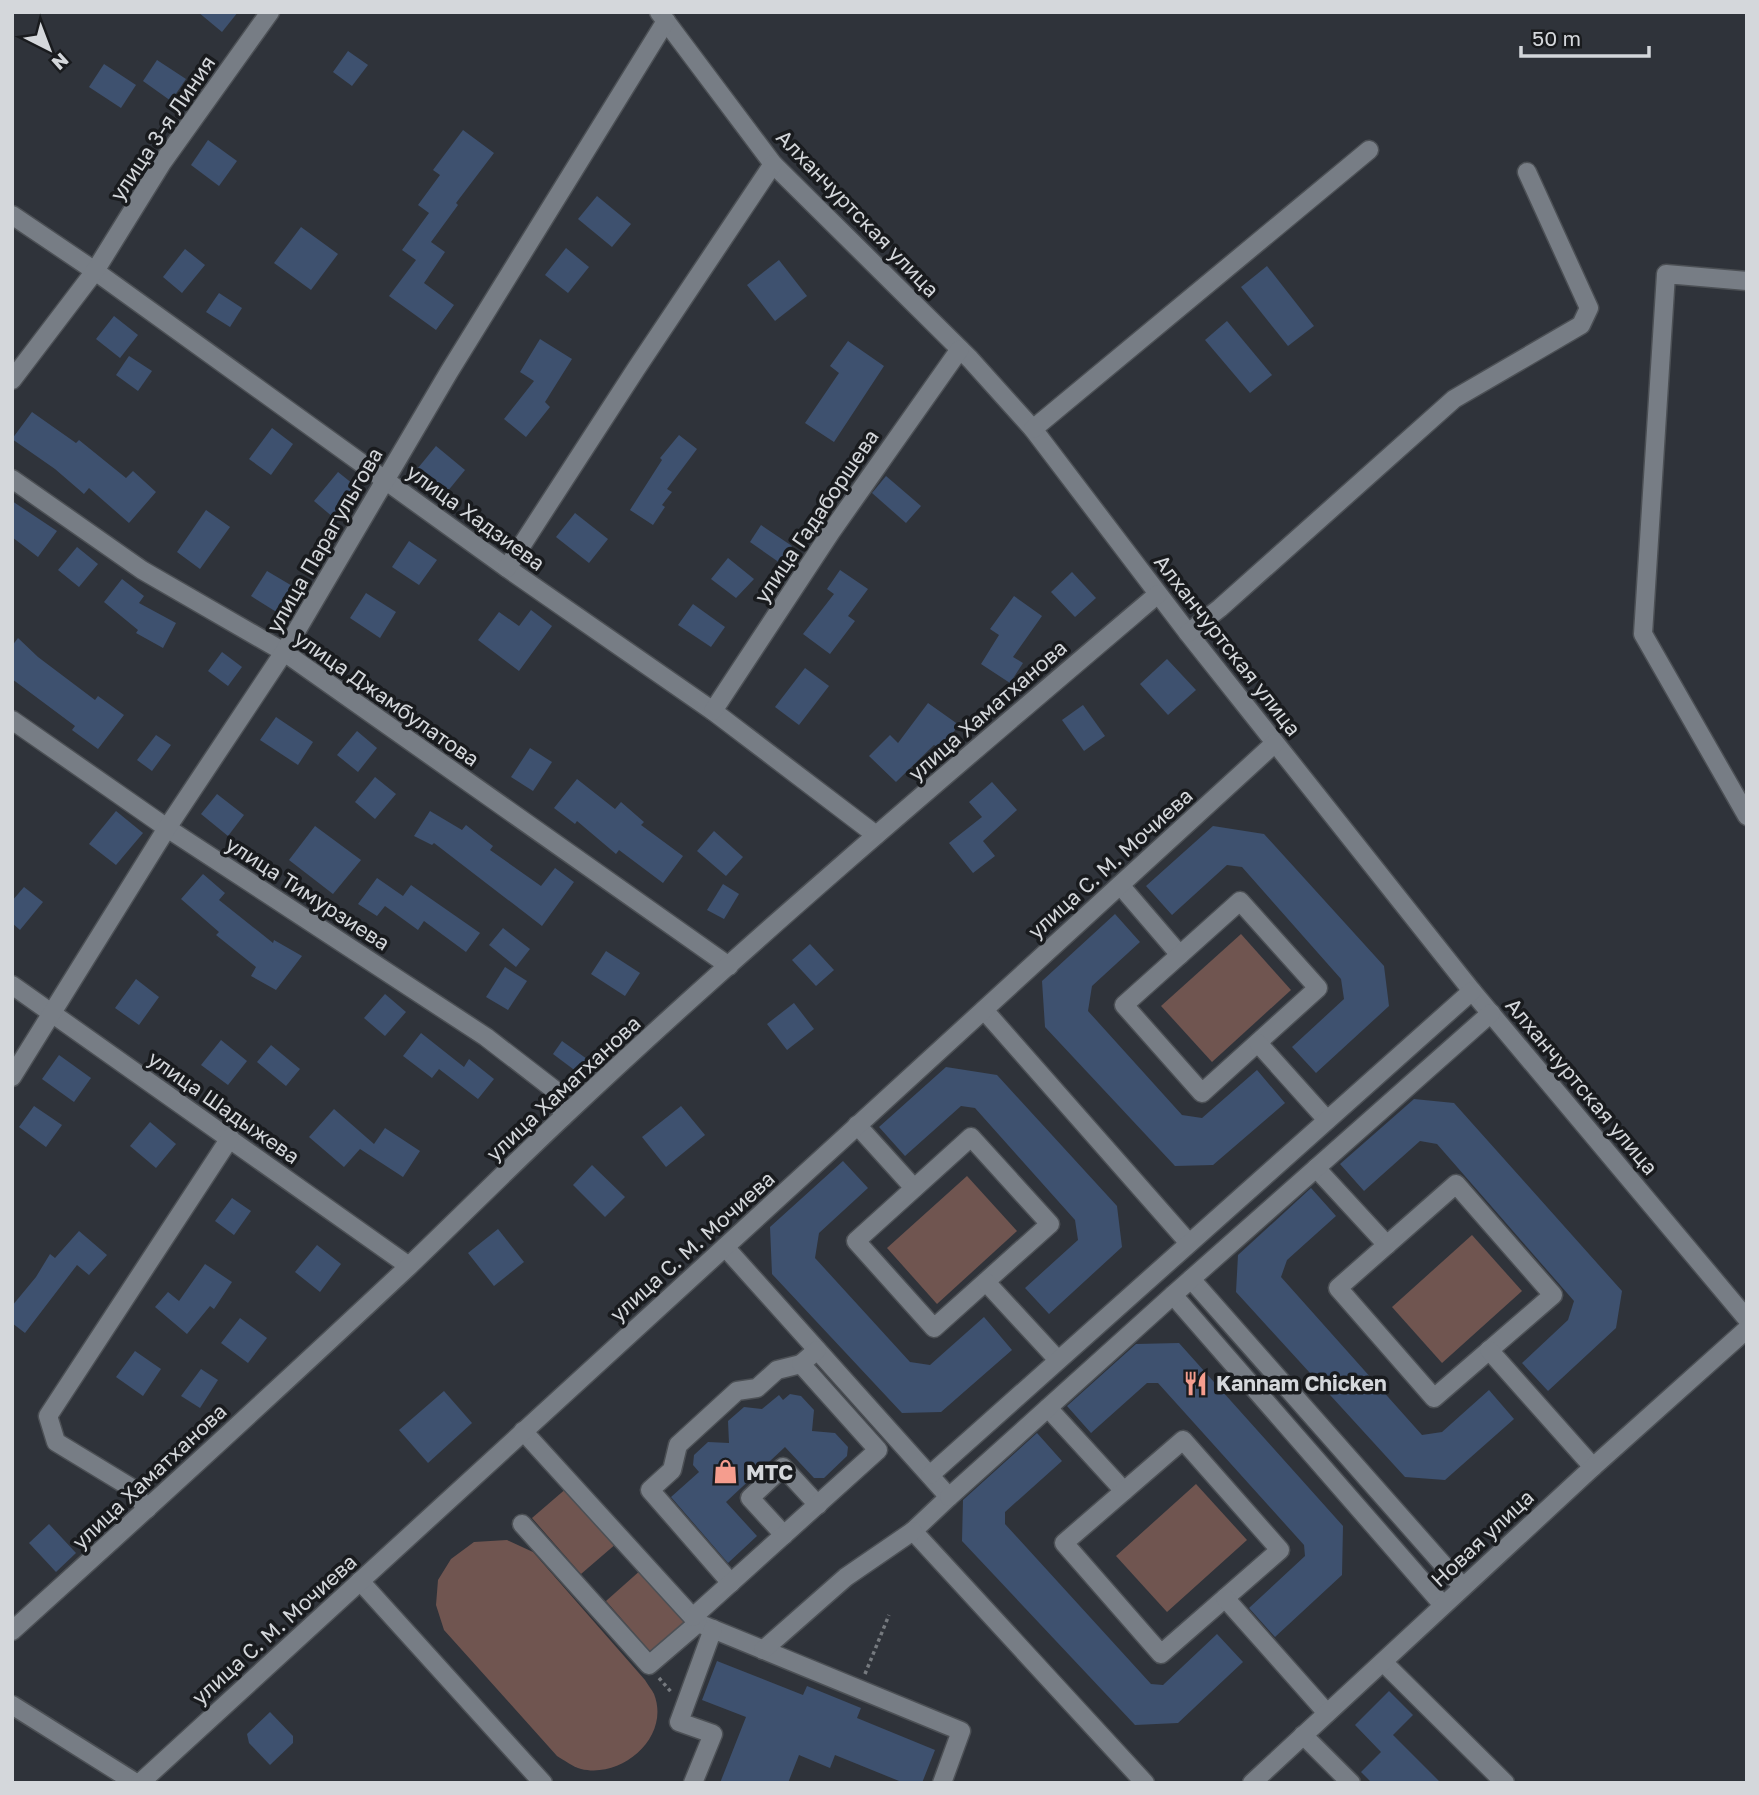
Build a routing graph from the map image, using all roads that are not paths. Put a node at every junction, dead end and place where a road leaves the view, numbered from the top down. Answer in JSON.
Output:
{"nodes":[{"id":1,"x":270,"y":12,"type":"edge"},
{"id":2,"x":663,"y":17,"type":"edge"},
{"id":3,"x":1369,"y":150,"type":"dead end"},
{"id":4,"x":773,"y":164,"type":"junction"},
{"id":5,"x":1527,"y":172,"type":"dead end"},
{"id":6,"x":12,"y":215,"type":"edge"},
{"id":7,"x":95,"y":271,"type":"junction"},
{"id":8,"x":1747,"y":281,"type":"edge"},
{"id":9,"x":960,"y":349,"type":"junction"},
{"id":10,"x":12,"y":380,"type":"edge"},
{"id":11,"x":1033,"y":429,"type":"junction"},
{"id":12,"x":12,"y":478,"type":"edge"},
{"id":13,"x":385,"y":480,"type":"junction"},
{"id":14,"x":508,"y":568,"type":"junction"},
{"id":15,"x":1158,"y":594,"type":"junction"},
{"id":16,"x":1188,"y":633,"type":"junction"},
{"id":17,"x":284,"y":652,"type":"junction"},
{"id":18,"x":713,"y":711,"type":"junction"},
{"id":19,"x":12,"y":720,"type":"edge"},
{"id":20,"x":1275,"y":743,"type":"junction"},
{"id":21,"x":1747,"y":816,"type":"edge"},
{"id":22,"x":167,"y":828,"type":"junction"},
{"id":23,"x":876,"y":835,"type":"junction"},
{"id":24,"x":1120,"y":885,"type":"junction"},
{"id":25,"x":1180,"y":955,"type":"junction"},
{"id":26,"x":729,"y":966,"type":"junction"},
{"id":27,"x":12,"y":985,"type":"edge"},
{"id":28,"x":1472,"y":991,"type":"junction"},
{"id":29,"x":984,"y":1010,"type":"junction"},
{"id":30,"x":52,"y":1013,"type":"junction"},
{"id":31,"x":1491,"y":1013,"type":"junction"},
{"id":32,"x":1258,"y":1043,"type":"junction"},
{"id":33,"x":12,"y":1077,"type":"edge"},
{"id":34,"x":563,"y":1117,"type":"junction"},
{"id":35,"x":1327,"y":1120,"type":"junction"},
{"id":36,"x":857,"y":1125,"type":"junction"},
{"id":37,"x":230,"y":1138,"type":"junction"},
{"id":38,"x":1316,"y":1168,"type":"junction"},
{"id":39,"x":914,"y":1188,"type":"junction"},
{"id":40,"x":1189,"y":1243,"type":"junction"},
{"id":41,"x":1387,"y":1245,"type":"junction"},
{"id":42,"x":725,"y":1247,"type":"junction"},
{"id":43,"x":409,"y":1266,"type":"junction"},
{"id":44,"x":1191,"y":1279,"type":"junction"},
{"id":45,"x":986,"y":1282,"type":"junction"},
{"id":46,"x":1173,"y":1295,"type":"junction"},
{"id":47,"x":1747,"y":1319,"type":"edge"},
{"id":48,"x":1747,"y":1329,"type":"edge"},
{"id":49,"x":817,"y":1350,"type":"junction"},
{"id":50,"x":1489,"y":1350,"type":"junction"},
{"id":51,"x":1058,"y":1360,"type":"junction"},
{"id":52,"x":801,"y":1364,"type":"junction"},
{"id":53,"x":1048,"y":1408,"type":"junction"},
{"id":54,"x":523,"y":1431,"type":"junction"},
{"id":55,"x":1593,"y":1467,"type":"junction"},
{"id":56,"x":930,"y":1475,"type":"junction"},
{"id":57,"x":1124,"y":1491,"type":"junction"},
{"id":58,"x":949,"y":1497,"type":"junction"},
{"id":59,"x":818,"y":1505,"type":"junction"},
{"id":60,"x":147,"y":1509,"type":"junction"},
{"id":61,"x":523,"y":1524,"type":"dead end"},
{"id":62,"x":913,"y":1531,"type":"junction"},
{"id":63,"x":784,"y":1535,"type":"junction"},
{"id":64,"x":360,"y":1581,"type":"junction"},
{"id":65,"x":731,"y":1583,"type":"junction"},
{"id":66,"x":1462,"y":1586,"type":"junction"},
{"id":67,"x":1225,"y":1598,"type":"junction"},
{"id":68,"x":1443,"y":1605,"type":"junction"},
{"id":69,"x":701,"y":1623,"type":"junction"},
{"id":70,"x":12,"y":1631,"type":"edge"},
{"id":71,"x":763,"y":1650,"type":"junction"},
{"id":72,"x":1383,"y":1662,"type":"junction"},
{"id":73,"x":12,"y":1705,"type":"edge"},
{"id":74,"x":1327,"y":1713,"type":"junction"},
{"id":75,"x":1303,"y":1735,"type":"junction"},
{"id":76,"x":138,"y":1783,"type":"edge"},
{"id":77,"x":542,"y":1783,"type":"edge"},
{"id":78,"x":693,"y":1783,"type":"edge"},
{"id":79,"x":942,"y":1783,"type":"edge"},
{"id":80,"x":1145,"y":1783,"type":"edge"},
{"id":81,"x":1252,"y":1783,"type":"edge"},
{"id":82,"x":1351,"y":1783,"type":"edge"},
{"id":83,"x":1505,"y":1783,"type":"edge"}],
"edges":[{"from":1,"to":7,"type":"street","name":"улица 3-я Линия"},
{"from":2,"to":4,"type":"street","name":"Алханчуртская улица"},
{"from":2,"to":13,"type":"street","name":"улица Парагульгова"},
{"from":3,"to":11,"type":"street"},
{"from":4,"to":9,"type":"street","name":"Алханчуртская улица"},
{"from":4,"to":14,"type":"street"},
{"from":5,"to":16,"type":"street"},
{"from":6,"to":7,"type":"street","name":"улица Хадзиева"},
{"from":7,"to":10,"type":"street","name":"улица 3-я Линия"},
{"from":7,"to":13,"type":"street","name":"улица Хадзиева"},
{"from":8,"to":21,"type":"street"},
{"from":9,"to":11,"type":"street","name":"Алханчуртская улица"},
{"from":9,"to":18,"type":"street","name":"улица Гадаборшева"},
{"from":11,"to":15,"type":"street","name":"Алханчуртская улица"},
{"from":12,"to":17,"type":"street","name":"улица Джамбулатова"},
{"from":13,"to":14,"type":"street","name":"улица Хадзиева"},
{"from":13,"to":17,"type":"street","name":"улица Парагульгова"},
{"from":14,"to":18,"type":"street","name":"улица Хадзиева"},
{"from":15,"to":16,"type":"street","name":"Алханчуртская улица"},
{"from":15,"to":23,"type":"street","name":"улица Хаматханова"},
{"from":16,"to":20,"type":"street","name":"Алханчуртская улица"},
{"from":17,"to":22,"type":"street","name":"улица Парагульгова"},
{"from":17,"to":26,"type":"street","name":"улица Джамбулатова"},
{"from":18,"to":23,"type":"street","name":"улица Хадзиева"},
{"from":19,"to":22,"type":"street","name":"улица Тимурзиева"},
{"from":20,"to":24,"type":"street","name":"улица С. М. Мочиева"},
{"from":20,"to":28,"type":"street","name":"Алханчуртская улица"},
{"from":22,"to":30,"type":"street","name":"улица Парагульгова"},
{"from":22,"to":34,"type":"street","name":"улица Тимурзиева"},
{"from":23,"to":26,"type":"street","name":"улица Хаматханова"},
{"from":24,"to":25,"type":"street"},
{"from":24,"to":29,"type":"street","name":"улица С. М. Мочиева"},
{"from":25,"to":32,"type":"street"},
{"from":25,"to":32,"type":"street"},
{"from":26,"to":34,"type":"street","name":"улица Хаматханова"},
{"from":27,"to":30,"type":"street","name":"улица Шадыжева"},
{"from":28,"to":31,"type":"street","name":"Алханчуртская улица"},
{"from":28,"to":35,"type":"street"},
{"from":29,"to":36,"type":"street","name":"улица С. М. Мочиева"},
{"from":29,"to":40,"type":"street"},
{"from":30,"to":33,"type":"street","name":"улица Парагульгова"},
{"from":30,"to":37,"type":"street","name":"улица Шадыжева"},
{"from":31,"to":38,"type":"street"},
{"from":31,"to":47,"type":"street","name":"Алханчуртская улица"},
{"from":32,"to":35,"type":"street"},
{"from":34,"to":43,"type":"street","name":"улица Хаматханова"},
{"from":35,"to":40,"type":"street"},
{"from":36,"to":39,"type":"street"},
{"from":36,"to":42,"type":"street","name":"улица С. М. Мочиева"},
{"from":37,"to":43,"type":"street","name":"улица Шадыжева"},
{"from":37,"to":60,"type":"street"},
{"from":38,"to":41,"type":"street"},
{"from":38,"to":44,"type":"street"},
{"from":39,"to":45,"type":"street"},
{"from":39,"to":45,"type":"street"},
{"from":40,"to":51,"type":"street"},
{"from":41,"to":50,"type":"street"},
{"from":41,"to":50,"type":"street"},
{"from":42,"to":49,"type":"street"},
{"from":42,"to":54,"type":"street","name":"улица С. М. Мочиева"},
{"from":43,"to":60,"type":"street","name":"улица Хаматханова"},
{"from":44,"to":46,"type":"street"},
{"from":44,"to":66,"type":"street"},
{"from":45,"to":51,"type":"street"},
{"from":46,"to":53,"type":"street"},
{"from":46,"to":68,"type":"street"},
{"from":48,"to":55,"type":"street","name":"Новая улица"},
{"from":49,"to":52,"type":"street"},
{"from":49,"to":56,"type":"street"},
{"from":50,"to":55,"type":"street"},
{"from":51,"to":56,"type":"street"},
{"from":52,"to":59,"type":"street"},
{"from":52,"to":65,"type":"street"},
{"from":53,"to":57,"type":"street"},
{"from":53,"to":58,"type":"street"},
{"from":54,"to":64,"type":"street","name":"улица С. М. Мочиева"},
{"from":54,"to":69,"type":"street"},
{"from":55,"to":66,"type":"street","name":"Новая улица"},
{"from":56,"to":58,"type":"street"},
{"from":57,"to":67,"type":"street"},
{"from":57,"to":67,"type":"street"},
{"from":58,"to":62,"type":"street"},
{"from":59,"to":63,"type":"street"},
{"from":59,"to":63,"type":"street"},
{"from":60,"to":70,"type":"street","name":"улица Хаматханова"},
{"from":61,"to":69,"type":"street"},
{"from":62,"to":71,"type":"street"},
{"from":62,"to":80,"type":"street"},
{"from":63,"to":65,"type":"street"},
{"from":64,"to":76,"type":"street","name":"улица С. М. Мочиева"},
{"from":64,"to":77,"type":"street"},
{"from":65,"to":69,"type":"street"},
{"from":66,"to":68,"type":"street","name":"Новая улица"},
{"from":67,"to":74,"type":"street"},
{"from":68,"to":72,"type":"street","name":"Новая улица"},
{"from":69,"to":71,"type":"street"},
{"from":69,"to":78,"type":"street"},
{"from":71,"to":79,"type":"street"},
{"from":72,"to":74,"type":"street","name":"Новая улица"},
{"from":72,"to":83,"type":"street"},
{"from":73,"to":76,"type":"street"},
{"from":74,"to":75,"type":"street","name":"Новая улица"},
{"from":75,"to":81,"type":"street","name":"Новая улица"},
{"from":75,"to":82,"type":"street"}]}
